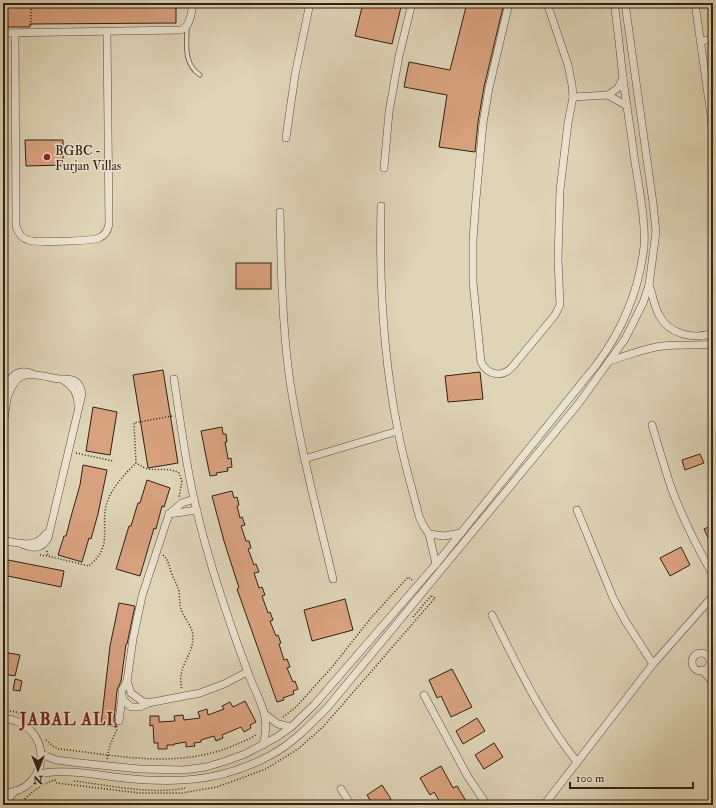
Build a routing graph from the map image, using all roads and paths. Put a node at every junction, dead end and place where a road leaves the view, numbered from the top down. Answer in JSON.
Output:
{"nodes":[{"id":1,"x":31,"y":3,"type":"edge"},
{"id":2,"x":193,"y":3,"type":"edge"},
{"id":3,"x":310,"y":3,"type":"edge"},
{"id":4,"x":412,"y":3,"type":"edge"},
{"id":5,"x":509,"y":3,"type":"edge"},
{"id":6,"x":547,"y":3,"type":"edge"},
{"id":7,"x":614,"y":3,"type":"edge"},
{"id":8,"x":625,"y":3,"type":"edge"},
{"id":9,"x":695,"y":3,"type":"edge"},
{"id":10,"x":187,"y":26,"type":"junction"},
{"id":11,"x":107,"y":32,"type":"junction"},
{"id":12,"x":3,"y":33,"type":"edge"},
{"id":13,"x":15,"y":33,"type":"junction"},
{"id":14,"x":32,"y":33,"type":"junction"},
{"id":15,"x":713,"y":39,"type":"edge"},
{"id":16,"x":700,"y":41,"type":"junction"},
{"id":17,"x":200,"y":75,"type":"dead end"},
{"id":18,"x":623,"y":78,"type":"junction"},
{"id":19,"x":608,"y":95,"type":"junction"},
{"id":20,"x":573,"y":97,"type":"junction"},
{"id":21,"x":628,"y":106,"type":"junction"},
{"id":22,"x":713,"y":136,"type":"edge"},
{"id":23,"x":286,"y":138,"type":"dead end"},
{"id":24,"x":384,"y":168,"type":"dead end"},
{"id":25,"x":381,"y":206,"type":"dead end"},
{"id":26,"x":280,"y":212,"type":"dead end"},
{"id":27,"x":649,"y":285,"type":"junction"},
{"id":28,"x":713,"y":333,"type":"edge"},
{"id":29,"x":713,"y":344,"type":"edge"},
{"id":30,"x":609,"y":361,"type":"junction"},
{"id":31,"x":174,"y":379,"type":"dead end"},
{"id":32,"x":180,"y":415,"type":"junction"},
{"id":33,"x":4,"y":418,"type":"edge"},
{"id":34,"x":652,"y":425,"type":"dead end"},
{"id":35,"x":3,"y":426,"type":"edge"},
{"id":36,"x":398,"y":432,"type":"junction"},
{"id":37,"x":69,"y":452,"type":"junction"},
{"id":38,"x":304,"y":459,"type":"junction"},
{"id":39,"x":113,"y":461,"type":"dead end"},
{"id":40,"x":136,"y":463,"type":"junction"},
{"id":41,"x":194,"y":499,"type":"junction"},
{"id":42,"x":182,"y":503,"type":"junction"},
{"id":43,"x":197,"y":510,"type":"junction"},
{"id":44,"x":577,"y":510,"type":"dead end"},
{"id":45,"x":169,"y":514,"type":"junction"},
{"id":46,"x":461,"y":533,"type":"junction"},
{"id":47,"x":429,"y":534,"type":"junction"},
{"id":48,"x":3,"y":540,"type":"edge"},
{"id":49,"x":47,"y":548,"type":"dead end"},
{"id":50,"x":157,"y":551,"type":"junction"},
{"id":51,"x":436,"y":564,"type":"junction"},
{"id":52,"x":713,"y":576,"type":"edge"},
{"id":53,"x":333,"y":579,"type":"dead end"},
{"id":54,"x":417,"y":584,"type":"junction"},
{"id":55,"x":424,"y":591,"type":"junction"},
{"id":56,"x":713,"y":596,"type":"edge"},
{"id":57,"x":492,"y":615,"type":"dead end"},
{"id":58,"x":653,"y":664,"type":"junction"},
{"id":59,"x":702,"y":670,"type":"dead end"},
{"id":60,"x":247,"y":672,"type":"junction"},
{"id":61,"x":126,"y":682,"type":"junction"},
{"id":62,"x":713,"y":682,"type":"edge"},
{"id":63,"x":424,"y":694,"type":"dead end"},
{"id":64,"x":184,"y":696,"type":"junction"},
{"id":65,"x":122,"y":697,"type":"junction"},
{"id":66,"x":148,"y":703,"type":"junction"},
{"id":67,"x":3,"y":710,"type":"edge"},
{"id":68,"x":23,"y":716,"type":"dead end"},
{"id":69,"x":4,"y":718,"type":"edge"},
{"id":70,"x":119,"y":721,"type":"joint"},
{"id":71,"x":270,"y":722,"type":"junction"},
{"id":72,"x":291,"y":727,"type":"junction"},
{"id":73,"x":44,"y":738,"type":"dead end"},
{"id":74,"x":263,"y":745,"type":"junction"},
{"id":75,"x":41,"y":754,"type":"junction"},
{"id":76,"x":108,"y":755,"type":"junction"},
{"id":77,"x":577,"y":762,"type":"junction"},
{"id":78,"x":106,"y":766,"type":"junction"},
{"id":79,"x":36,"y":774,"type":"junction"},
{"id":80,"x":342,"y":789,"type":"dead end"},
{"id":81,"x":15,"y":791,"type":"junction"},
{"id":82,"x":3,"y":793,"type":"edge"},
{"id":83,"x":4,"y":805,"type":"edge"},
{"id":84,"x":18,"y":805,"type":"edge"},
{"id":85,"x":351,"y":805,"type":"edge"},
{"id":86,"x":487,"y":805,"type":"edge"},
{"id":87,"x":544,"y":805,"type":"edge"}],
"edges":[{"from":1,"to":14,"type":"path"},
{"from":2,"to":10,"type":"street"},
{"from":3,"to":23,"type":"street"},
{"from":4,"to":24,"type":"street"},
{"from":5,"to":20,"type":"street"},
{"from":6,"to":20,"type":"street"},
{"from":7,"to":18,"type":"street"},
{"from":8,"to":27,"type":"street"},
{"from":9,"to":16,"type":"street"},
{"from":10,"to":11,"type":"street"},
{"from":10,"to":17,"type":"lane"},
{"from":11,"to":13,"type":"street"},
{"from":11,"to":14,"type":"street"},
{"from":12,"to":13,"type":"street"},
{"from":13,"to":14,"type":"street"},
{"from":15,"to":16,"type":"street"},
{"from":16,"to":22,"type":"street"},
{"from":18,"to":19,"type":"street"},
{"from":18,"to":21,"type":"street"},
{"from":19,"to":20,"type":"street"},
{"from":19,"to":21,"type":"street"},
{"from":21,"to":46,"type":"street"},
{"from":25,"to":36,"type":"street"},
{"from":26,"to":38,"type":"street"},
{"from":27,"to":28,"type":"street"},
{"from":27,"to":30,"type":"street"},
{"from":29,"to":30,"type":"street"},
{"from":30,"to":55,"type":"street"},
{"from":31,"to":32,"type":"street"},
{"from":32,"to":40,"type":"path"},
{"from":32,"to":41,"type":"street"},
{"from":33,"to":35,"type":"street"},
{"from":33,"to":37,"type":"street"},
{"from":34,"to":52,"type":"street"},
{"from":36,"to":38,"type":"street"},
{"from":36,"to":47,"type":"street"},
{"from":37,"to":39,"type":"path"},
{"from":37,"to":48,"type":"street"},
{"from":38,"to":53,"type":"street"},
{"from":40,"to":42,"type":"path"},
{"from":40,"to":49,"type":"path"},
{"from":41,"to":42,"type":"street"},
{"from":41,"to":43,"type":"street"},
{"from":42,"to":45,"type":"street"},
{"from":43,"to":45,"type":"street"},
{"from":43,"to":60,"type":"street"},
{"from":44,"to":58,"type":"street"},
{"from":45,"to":50,"type":"street"},
{"from":46,"to":47,"type":"street"},
{"from":46,"to":51,"type":"street"},
{"from":47,"to":51,"type":"street"},
{"from":50,"to":61,"type":"street"},
{"from":50,"to":64,"type":"path"},
{"from":51,"to":54,"type":"street"},
{"from":54,"to":71,"type":"path"},
{"from":54,"to":72,"type":"street"},
{"from":55,"to":79,"type":"street"},
{"from":55,"to":84,"type":"path"},
{"from":56,"to":58,"type":"street"},
{"from":57,"to":77,"type":"street"},
{"from":58,"to":77,"type":"street"},
{"from":59,"to":62,"type":"street"},
{"from":60,"to":64,"type":"street"},
{"from":60,"to":71,"type":"street"},
{"from":61,"to":65,"type":"street"},
{"from":61,"to":66,"type":"street"},
{"from":63,"to":86,"type":"street"},
{"from":64,"to":66,"type":"street"},
{"from":65,"to":66,"type":"street"},
{"from":65,"to":70,"type":"street"},
{"from":67,"to":68,"type":"path"},
{"from":67,"to":69,"type":"lane"},
{"from":69,"to":75,"type":"street"},
{"from":70,"to":76,"type":"path"},
{"from":71,"to":72,"type":"street"},
{"from":71,"to":74,"type":"street"},
{"from":71,"to":76,"type":"path"},
{"from":72,"to":74,"type":"street"},
{"from":73,"to":76,"type":"path"},
{"from":74,"to":78,"type":"street"},
{"from":75,"to":78,"type":"street"},
{"from":75,"to":79,"type":"street"},
{"from":76,"to":78,"type":"path"},
{"from":77,"to":87,"type":"street"},
{"from":79,"to":81,"type":"street"},
{"from":80,"to":85,"type":"street"},
{"from":81,"to":82,"type":"street"},
{"from":81,"to":83,"type":"street"}]}
